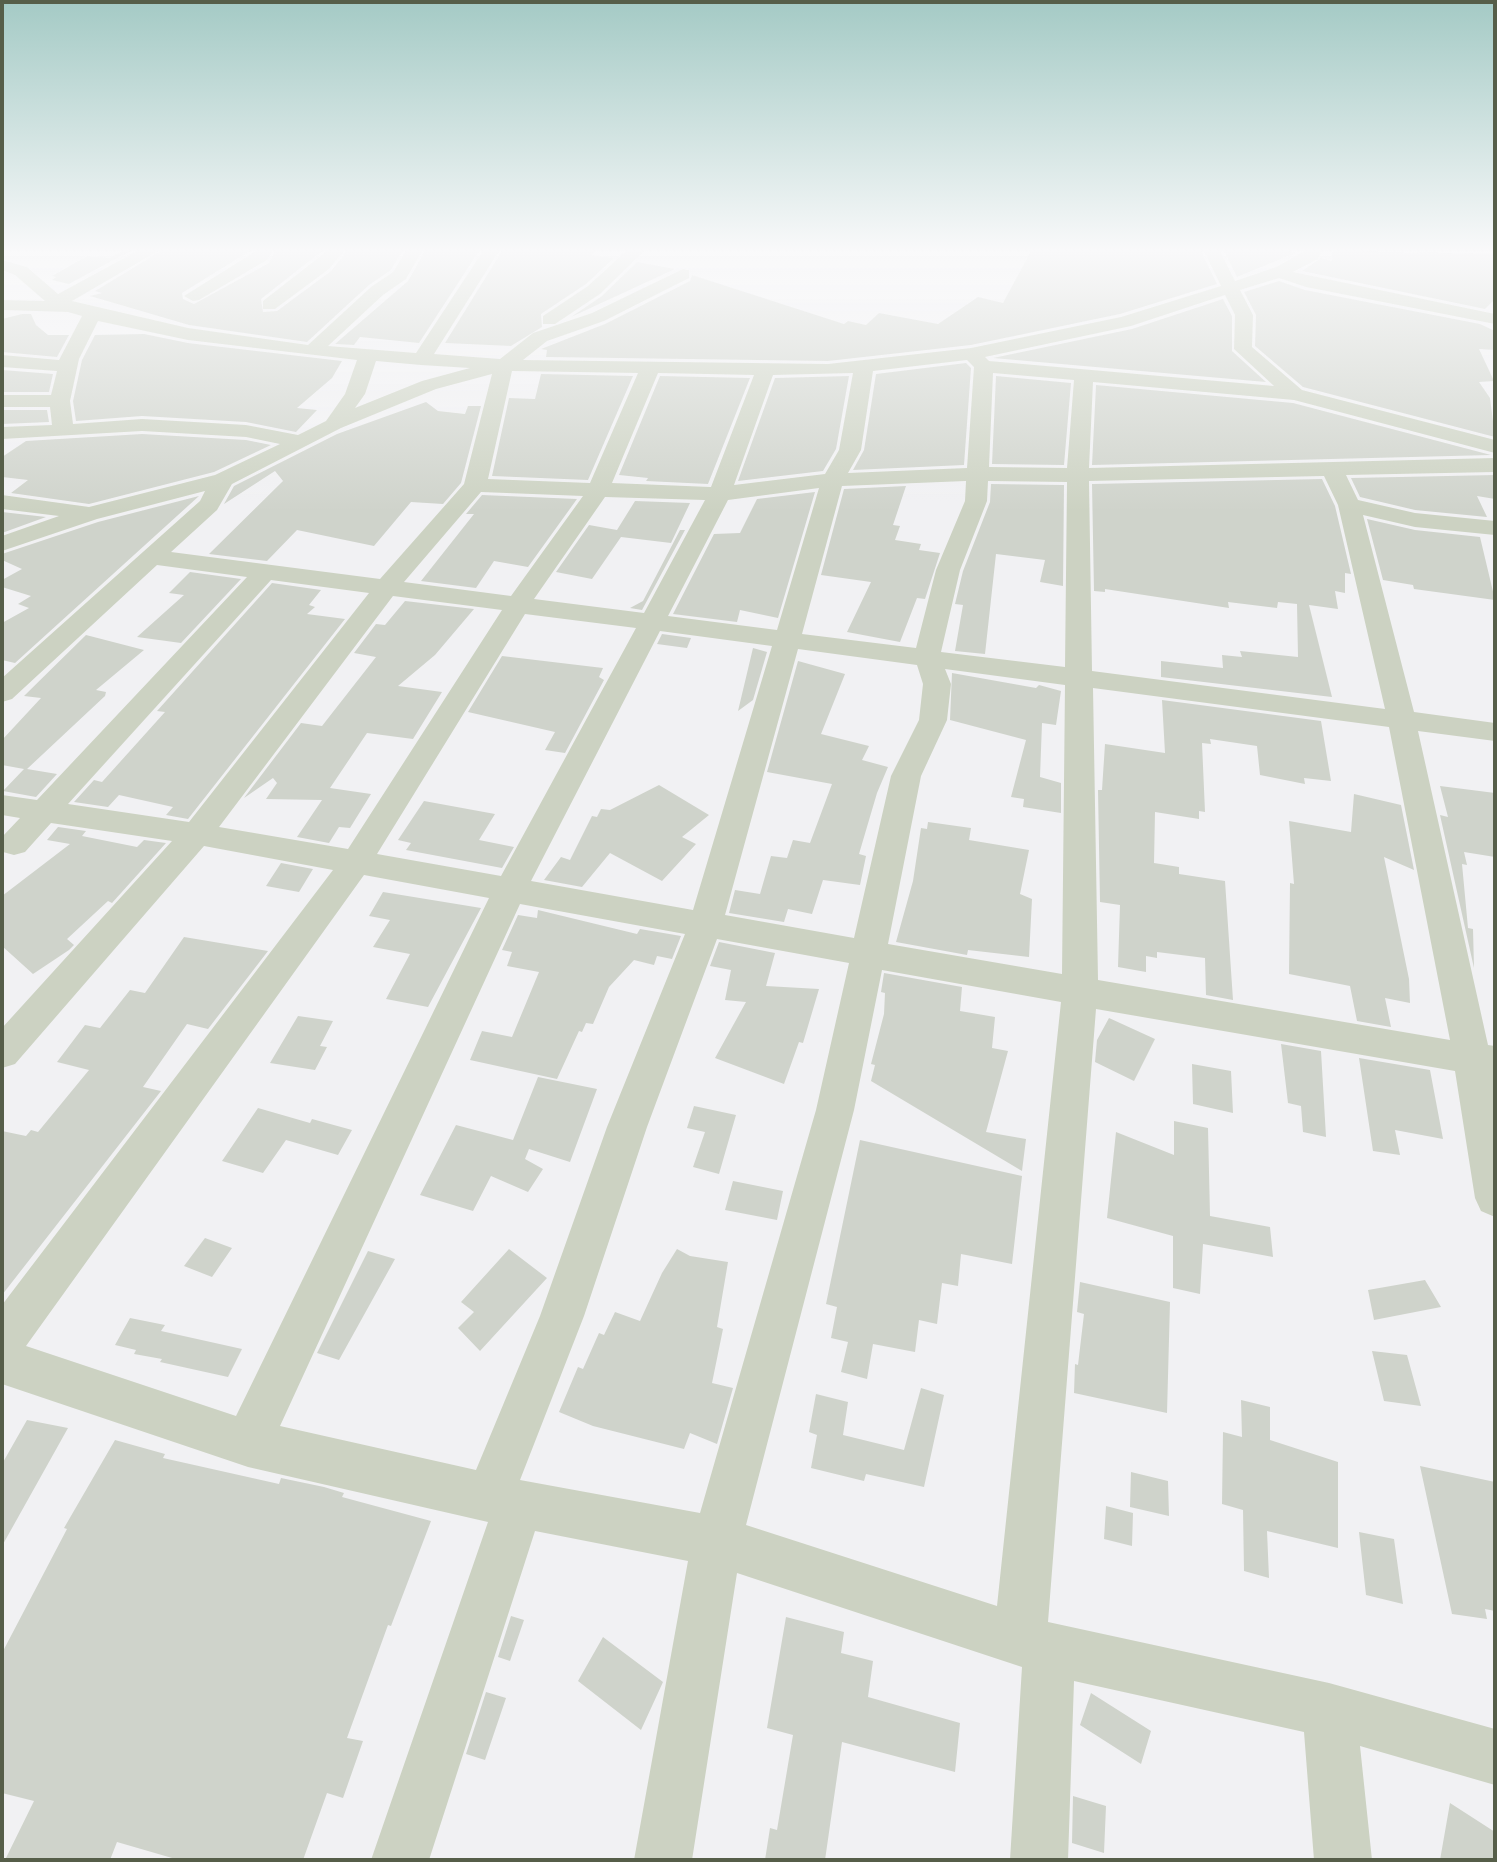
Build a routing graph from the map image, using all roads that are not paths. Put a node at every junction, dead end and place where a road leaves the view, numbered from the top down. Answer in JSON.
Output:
{"nodes":[{"id":1,"x":75,"y":338,"type":"edge"},
{"id":2,"x":216,"y":338,"type":"edge"},
{"id":3,"x":326,"y":338,"type":"edge"},
{"id":4,"x":435,"y":338,"type":"edge"},
{"id":5,"x":539,"y":338,"type":"edge"},
{"id":6,"x":1063,"y":338,"type":"edge"},
{"id":7,"x":1243,"y":338,"type":"edge"},
{"id":8,"x":312,"y":351,"type":"junction"},
{"id":9,"x":368,"y":356,"type":"junction"},
{"id":10,"x":421,"y":359,"type":"junction"},
{"id":11,"x":977,"y":360,"type":"junction"},
{"id":12,"x":2,"y":361,"type":"edge"},
{"id":13,"x":504,"y":365,"type":"junction"},
{"id":14,"x":69,"y":366,"type":"junction"},
{"id":15,"x":651,"y":366,"type":"junction"},
{"id":16,"x":864,"y":368,"type":"junction"},
{"id":17,"x":765,"y":370,"type":"junction"},
{"id":18,"x":1084,"y":375,"type":"junction"},
{"id":19,"x":1295,"y":394,"type":"junction"},
{"id":20,"x":2,"y":401,"type":"edge"},
{"id":21,"x":60,"y":401,"type":"junction"},
{"id":22,"x":333,"y":425,"type":"junction"},
{"id":23,"x":63,"y":431,"type":"junction"},
{"id":24,"x":2,"y":433,"type":"edge"},
{"id":25,"x":301,"y":442,"type":"junction"},
{"id":26,"x":1495,"y":447,"type":"edge"},
{"id":27,"x":1495,"y":465,"type":"edge"},
{"id":28,"x":1331,"y":467,"type":"junction"},
{"id":29,"x":979,"y":474,"type":"junction"},
{"id":30,"x":1078,"y":475,"type":"junction"},
{"id":31,"x":223,"y":480,"type":"junction"},
{"id":32,"x":833,"y":480,"type":"junction"},
{"id":33,"x":475,"y":485,"type":"junction"},
{"id":34,"x":598,"y":491,"type":"junction"},
{"id":35,"x":720,"y":494,"type":"junction"},
{"id":36,"x":2,"y":502,"type":"edge"},
{"id":37,"x":1349,"y":505,"type":"junction"},
{"id":38,"x":89,"y":514,"type":"junction"},
{"id":39,"x":1495,"y":528,"type":"edge"},
{"id":40,"x":2,"y":544,"type":"edge"},
{"id":41,"x":151,"y":557,"type":"junction"},
{"id":42,"x":265,"y":572,"type":"junction"},
{"id":43,"x":388,"y":586,"type":"junction"},
{"id":44,"x":519,"y":603,"type":"junction"},
{"id":45,"x":651,"y":620,"type":"junction"},
{"id":46,"x":789,"y":638,"type":"junction"},
{"id":47,"x":927,"y":656,"type":"junction"},
{"id":48,"x":1081,"y":677,"type":"junction"},
{"id":49,"x":2,"y":693,"type":"edge"},
{"id":50,"x":1401,"y":718,"type":"junction"},
{"id":51,"x":1495,"y":732,"type":"edge"},
{"id":52,"x":2,"y":805,"type":"edge"},
{"id":53,"x":46,"y":813,"type":"junction"},
{"id":54,"x":197,"y":834,"type":"junction"},
{"id":55,"x":14,"y":844,"type":"dead end"},
{"id":56,"x":356,"y":862,"type":"junction"},
{"id":57,"x":509,"y":892,"type":"junction"},
{"id":58,"x":706,"y":923,"type":"junction"},
{"id":59,"x":869,"y":952,"type":"junction"},
{"id":60,"x":1080,"y":991,"type":"junction"},
{"id":61,"x":2,"y":1053,"type":"edge"},
{"id":62,"x":1483,"y":1060,"type":"edge"},
{"id":63,"x":1495,"y":1198,"type":"edge"},
{"id":64,"x":2,"y":1342,"type":"edge"},
{"id":65,"x":2,"y":1361,"type":"edge"},
{"id":66,"x":248,"y":1443,"type":"junction"},
{"id":67,"x":504,"y":1500,"type":"junction"},
{"id":68,"x":717,"y":1541,"type":"junction"},
{"id":69,"x":1035,"y":1645,"type":"junction"},
{"id":70,"x":1329,"y":1710,"type":"junction"},
{"id":71,"x":1495,"y":1757,"type":"edge"},
{"id":72,"x":400,"y":1860,"type":"edge"},
{"id":73,"x":663,"y":1860,"type":"edge"},
{"id":74,"x":1039,"y":1860,"type":"edge"},
{"id":75,"x":1343,"y":1860,"type":"edge"}],
"edges":[{"from":1,"to":14,"type":"street"},
{"from":2,"to":8,"type":"street"},
{"from":3,"to":8,"type":"street"},
{"from":4,"to":10,"type":"street"},
{"from":5,"to":13,"type":"street"},
{"from":6,"to":11,"type":"street"},
{"from":7,"to":19,"type":"street"},
{"from":8,"to":9,"type":"street"},
{"from":9,"to":10,"type":"street"},
{"from":9,"to":22,"type":"street"},
{"from":10,"to":13,"type":"street"},
{"from":11,"to":16,"type":"street"},
{"from":11,"to":18,"type":"street"},
{"from":11,"to":29,"type":"street"},
{"from":12,"to":14,"type":"street"},
{"from":13,"to":15,"type":"street"},
{"from":13,"to":22,"type":"street"},
{"from":13,"to":33,"type":"street"},
{"from":14,"to":21,"type":"street"},
{"from":15,"to":17,"type":"street"},
{"from":15,"to":34,"type":"street"},
{"from":16,"to":17,"type":"street"},
{"from":16,"to":32,"type":"street"},
{"from":17,"to":35,"type":"street"},
{"from":18,"to":19,"type":"street"},
{"from":18,"to":30,"type":"street"},
{"from":19,"to":26,"type":"street"},
{"from":20,"to":21,"type":"street"},
{"from":21,"to":23,"type":"street"},
{"from":22,"to":25,"type":"street"},
{"from":23,"to":24,"type":"street"},
{"from":23,"to":25,"type":"street"},
{"from":25,"to":31,"type":"street"},
{"from":27,"to":28,"type":"street"},
{"from":28,"to":30,"type":"street"},
{"from":28,"to":37,"type":"street"},
{"from":29,"to":30,"type":"street"},
{"from":29,"to":32,"type":"street"},
{"from":29,"to":47,"type":"street"},
{"from":30,"to":48,"type":"street"},
{"from":31,"to":38,"type":"street"},
{"from":31,"to":41,"type":"street"},
{"from":32,"to":35,"type":"street"},
{"from":32,"to":46,"type":"street"},
{"from":33,"to":34,"type":"street"},
{"from":33,"to":43,"type":"street"},
{"from":34,"to":35,"type":"street"},
{"from":34,"to":44,"type":"street"},
{"from":35,"to":45,"type":"street"},
{"from":36,"to":38,"type":"street"},
{"from":37,"to":39,"type":"street"},
{"from":37,"to":50,"type":"street"},
{"from":38,"to":40,"type":"street"},
{"from":41,"to":42,"type":"street"},
{"from":41,"to":49,"type":"street"},
{"from":42,"to":43,"type":"street"},
{"from":42,"to":53,"type":"street"},
{"from":43,"to":44,"type":"street"},
{"from":43,"to":54,"type":"street"},
{"from":44,"to":45,"type":"street"},
{"from":44,"to":56,"type":"street"},
{"from":45,"to":46,"type":"street"},
{"from":45,"to":57,"type":"street"},
{"from":46,"to":47,"type":"street"},
{"from":46,"to":58,"type":"street"},
{"from":47,"to":48,"type":"street"},
{"from":47,"to":59,"type":"street"},
{"from":48,"to":50,"type":"street"},
{"from":48,"to":60,"type":"street"},
{"from":50,"to":51,"type":"street"},
{"from":50,"to":62,"type":"street"},
{"from":52,"to":53,"type":"street"},
{"from":53,"to":54,"type":"street"},
{"from":53,"to":55,"type":"street"},
{"from":54,"to":56,"type":"street"},
{"from":54,"to":61,"type":"street"},
{"from":56,"to":57,"type":"street"},
{"from":56,"to":64,"type":"street"},
{"from":57,"to":58,"type":"street"},
{"from":57,"to":66,"type":"street"},
{"from":58,"to":59,"type":"street"},
{"from":58,"to":67,"type":"street"},
{"from":59,"to":60,"type":"street"},
{"from":59,"to":68,"type":"street"},
{"from":60,"to":62,"type":"street"},
{"from":60,"to":69,"type":"street"},
{"from":62,"to":63,"type":"street"},
{"from":65,"to":66,"type":"street"},
{"from":66,"to":67,"type":"street"},
{"from":67,"to":68,"type":"street"},
{"from":67,"to":72,"type":"street"},
{"from":68,"to":69,"type":"street"},
{"from":68,"to":73,"type":"street"},
{"from":69,"to":70,"type":"street"},
{"from":69,"to":74,"type":"street"},
{"from":70,"to":71,"type":"street"},
{"from":70,"to":75,"type":"street"}]}
